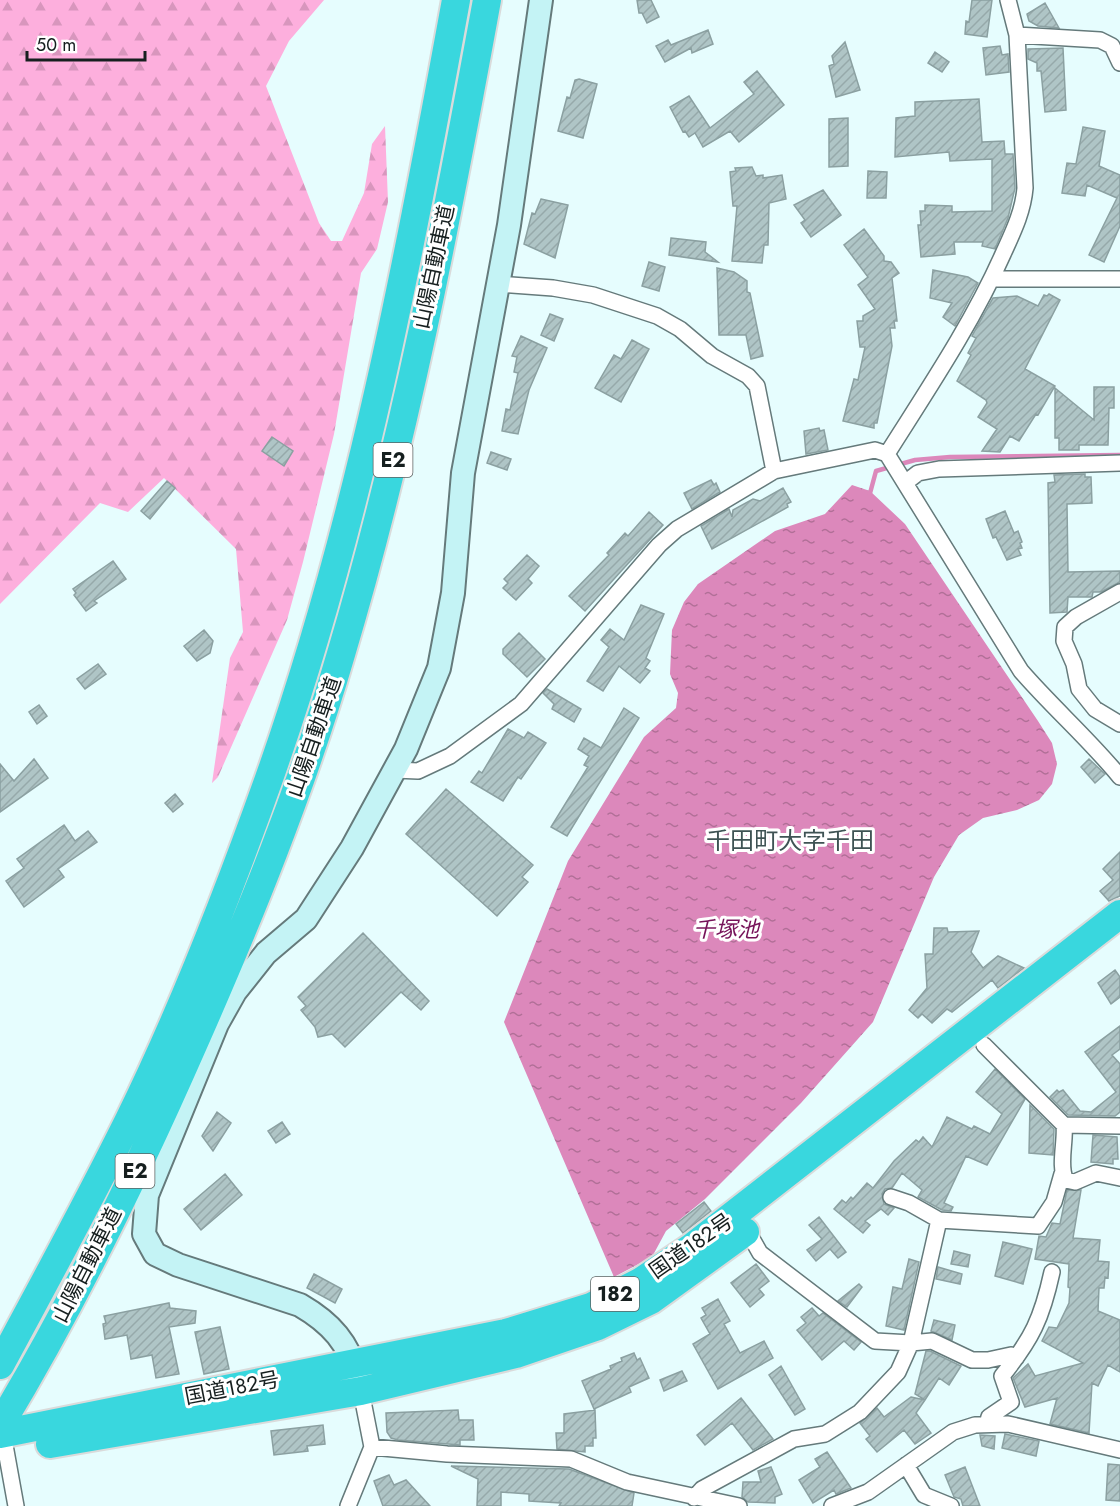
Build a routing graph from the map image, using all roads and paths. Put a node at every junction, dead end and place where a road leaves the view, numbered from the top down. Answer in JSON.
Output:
{"nodes":[{"id":1,"x":456,"y":0,"type":"edge"},
{"id":2,"x":487,"y":0,"type":"edge"},
{"id":3,"x":540,"y":0,"type":"edge"},
{"id":4,"x":1008,"y":0,"type":"edge"},
{"id":5,"x":1017,"y":35,"type":"junction"},
{"id":6,"x":1120,"y":63,"type":"edge"},
{"id":7,"x":992,"y":279,"type":"junction"},
{"id":8,"x":1120,"y":279,"type":"edge"},
{"id":9,"x":496,"y":284,"type":"junction"},
{"id":10,"x":892,"y":462,"type":"junction"},
{"id":11,"x":1120,"y":463,"type":"edge"},
{"id":12,"x":774,"y":471,"type":"junction"},
{"id":13,"x":905,"y":483,"type":"junction"},
{"id":14,"x":1120,"y":592,"type":"edge"},
{"id":15,"x":1120,"y":724,"type":"edge"},
{"id":16,"x":395,"y":770,"type":"junction"},
{"id":17,"x":1120,"y":777,"type":"edge"},
{"id":18,"x":1120,"y":914,"type":"edge"},
{"id":19,"x":1120,"y":939,"type":"edge"},
{"id":20,"x":984,"y":1045,"type":"junction"},
{"id":21,"x":1064,"y":1125,"type":"junction"},
{"id":22,"x":1120,"y":1126,"type":"edge"},
{"id":23,"x":1062,"y":1174,"type":"junction"},
{"id":24,"x":1120,"y":1178,"type":"edge"},
{"id":25,"x":891,"y":1197,"type":"dead end"},
{"id":26,"x":939,"y":1221,"type":"junction"},
{"id":27,"x":747,"y":1230,"type":"junction"},
{"id":28,"x":1052,"y":1272,"type":"dead end"},
{"id":29,"x":911,"y":1343,"type":"junction"},
{"id":30,"x":1016,"y":1358,"type":"junction"},
{"id":31,"x":354,"y":1364,"type":"junction"},
{"id":32,"x":0,"y":1365,"type":"edge"},
{"id":33,"x":361,"y":1391,"type":"junction"},
{"id":34,"x":987,"y":1424,"type":"junction"},
{"id":35,"x":2,"y":1440,"type":"edge"},
{"id":36,"x":372,"y":1448,"type":"junction"},
{"id":37,"x":1120,"y":1450,"type":"edge"},
{"id":38,"x":906,"y":1465,"type":"junction"},
{"id":39,"x":694,"y":1498,"type":"junction"},
{"id":40,"x":16,"y":1506,"type":"edge"},
{"id":41,"x":348,"y":1506,"type":"edge"},
{"id":42,"x":739,"y":1506,"type":"edge"},
{"id":43,"x":832,"y":1506,"type":"edge"},
{"id":44,"x":951,"y":1506,"type":"edge"}],
"edges":[{"from":1,"to":32,"type":"highway","name":"山陽自動車道","number":"E2"},
{"from":2,"to":35,"type":"highway","name":"山陽自動車道","number":"E2"},
{"from":3,"to":9,"type":"street"},
{"from":4,"to":5,"type":"street"},
{"from":5,"to":6,"type":"street"},
{"from":5,"to":7,"type":"street"},
{"from":7,"to":8,"type":"street"},
{"from":7,"to":10,"type":"street"},
{"from":9,"to":12,"type":"street"},
{"from":9,"to":16,"type":"street"},
{"from":10,"to":12,"type":"street"},
{"from":10,"to":13,"type":"street"},
{"from":11,"to":13,"type":"street"},
{"from":12,"to":16,"type":"street"},
{"from":13,"to":17,"type":"street"},
{"from":14,"to":15,"type":"street"},
{"from":16,"to":31,"type":"street"},
{"from":18,"to":31,"type":"highway","name":"国道182号","number":"182"},
{"from":19,"to":20,"type":"highway","name":"国道182号","number":"182"},
{"from":20,"to":21,"type":"street"},
{"from":20,"to":27,"type":"highway","name":"国道182号","number":"182"},
{"from":21,"to":22,"type":"street"},
{"from":21,"to":23,"type":"street"},
{"from":23,"to":24,"type":"street"},
{"from":23,"to":26,"type":"street"},
{"from":25,"to":26,"type":"street"},
{"from":26,"to":29,"type":"street"},
{"from":27,"to":29,"type":"street"},
{"from":27,"to":33,"type":"highway","name":"国道182号","number":"182"},
{"from":28,"to":30,"type":"street"},
{"from":29,"to":30,"type":"street"},
{"from":29,"to":39,"type":"street"},
{"from":30,"to":34,"type":"street"},
{"from":31,"to":33,"type":"street"},
{"from":31,"to":35,"type":"highway","name":"国道182号","number":"182"},
{"from":33,"to":35,"type":"highway","name":"国道182号","number":"182"},
{"from":33,"to":36,"type":"street"},
{"from":34,"to":37,"type":"street"},
{"from":34,"to":38,"type":"street"},
{"from":35,"to":40,"type":"street"},
{"from":36,"to":39,"type":"street"},
{"from":36,"to":41,"type":"street"},
{"from":38,"to":43,"type":"street"},
{"from":38,"to":44,"type":"street"},
{"from":39,"to":42,"type":"street"}]}
